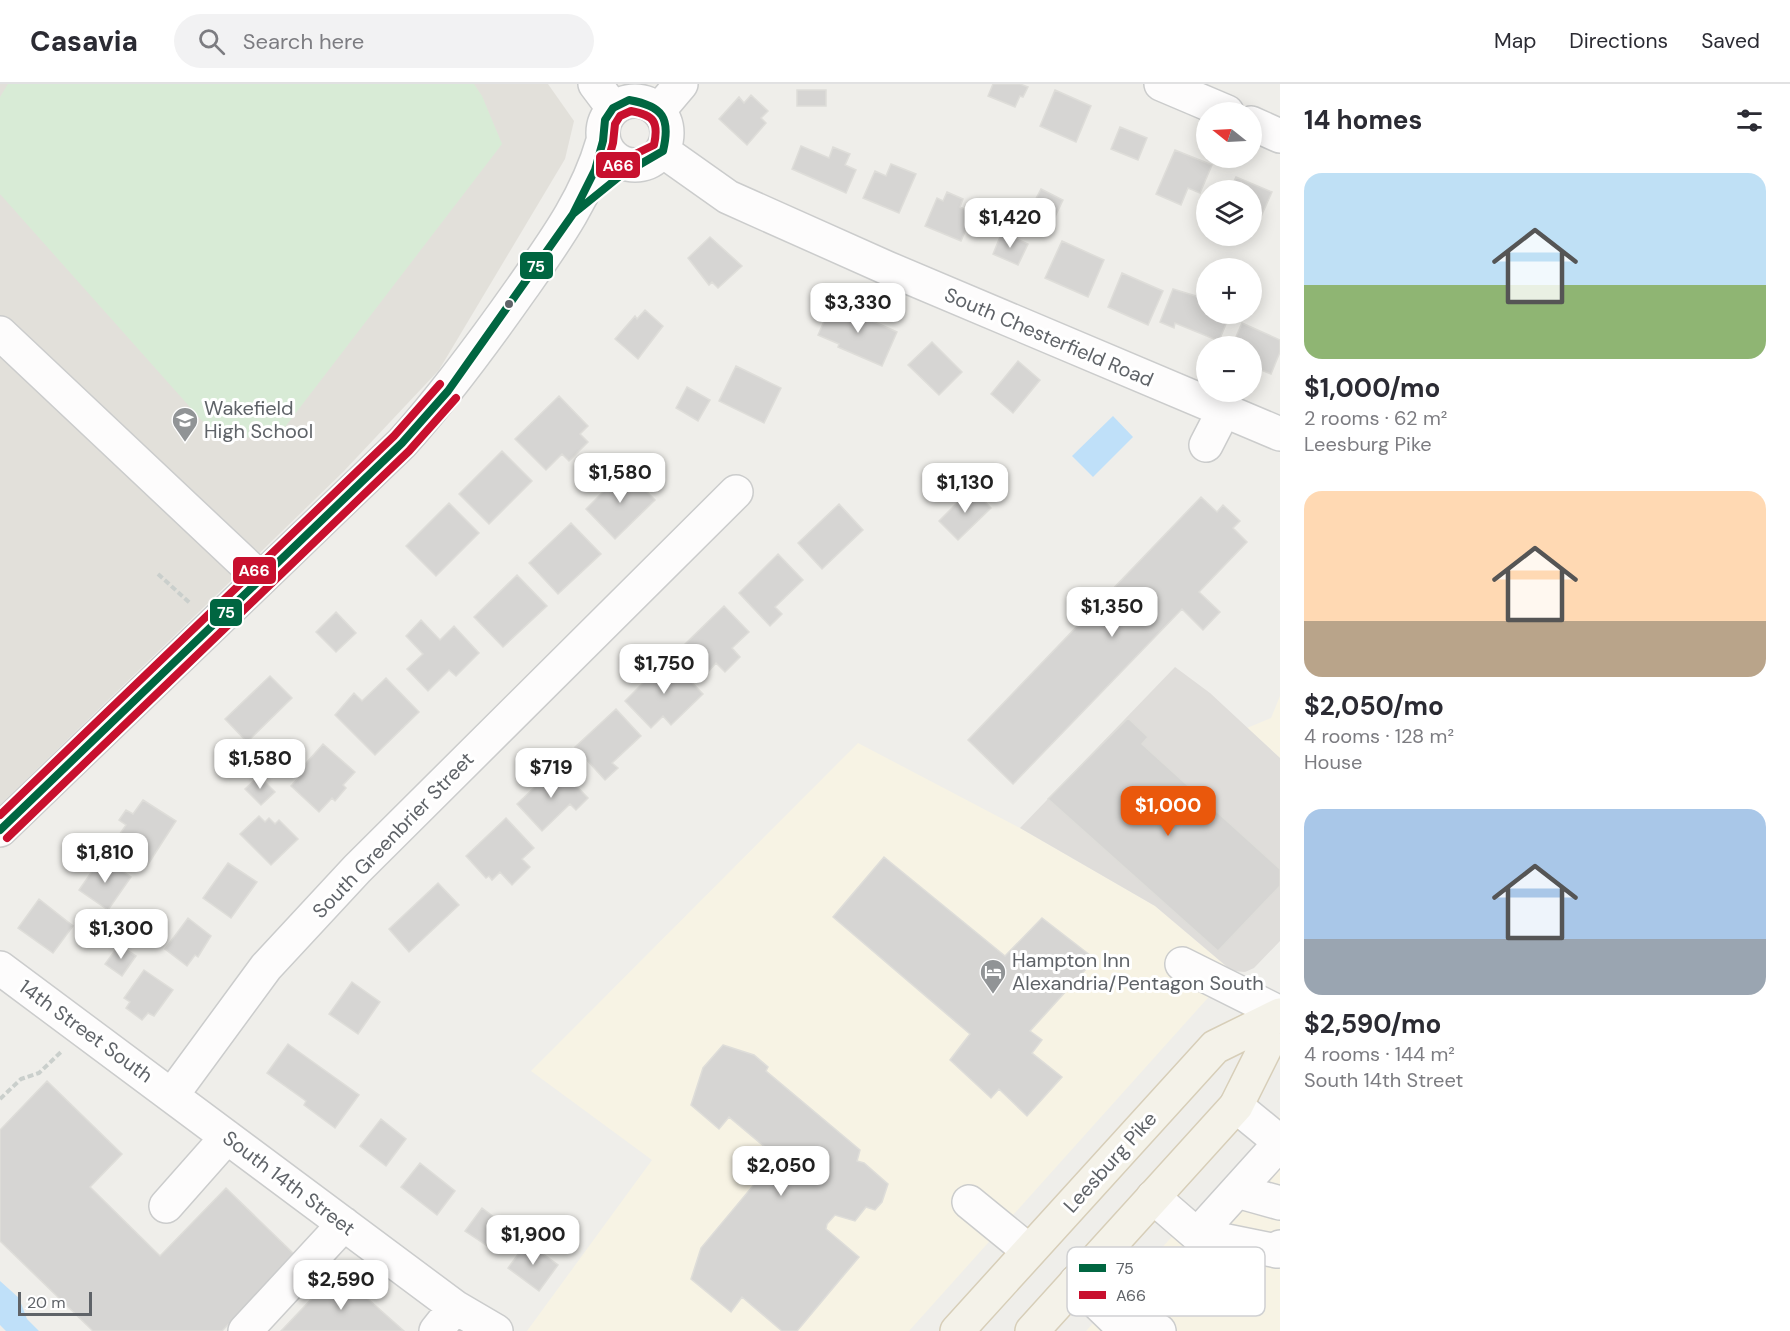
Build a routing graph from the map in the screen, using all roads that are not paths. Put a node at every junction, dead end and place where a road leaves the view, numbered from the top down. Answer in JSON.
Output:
{"nodes":[{"id":1,"x":681,"y":84,"type":"edge"},
{"id":2,"x":1161,"y":84,"type":"edge"},
{"id":3,"x":604,"y":96,"type":"edge"},
{"id":4,"x":1203,"y":102,"type":"edge"},
{"id":5,"x":659,"y":110,"type":"junction"},
{"id":6,"x":1262,"y":128,"type":"edge"},
{"id":7,"x":1280,"y":136,"type":"edge"},
{"id":8,"x":603,"y":141,"type":"junction"},
{"id":9,"x":649,"y":158,"type":"junction"},
{"id":10,"x":573,"y":214,"type":"junction"},
{"id":11,"x":0,"y":333,"type":"edge"},
{"id":12,"x":1223,"y":412,"type":"junction"},
{"id":13,"x":1280,"y":434,"type":"edge"},
{"id":14,"x":1206,"y":445,"type":"dead end"},
{"id":15,"x":735,"y":492,"type":"dead end"},
{"id":16,"x":261,"y":579,"type":"junction"},
{"id":17,"x":0,"y":830,"type":"edge"},
{"id":18,"x":1182,"y":964,"type":"dead end"},
{"id":19,"x":0,"y":968,"type":"edge"},
{"id":20,"x":1280,"y":1015,"type":"edge"},
{"id":21,"x":172,"y":1095,"type":"junction"},
{"id":22,"x":1236,"y":1106,"type":"junction"},
{"id":23,"x":227,"y":1137,"type":"junction"},
{"id":24,"x":1280,"y":1142,"type":"edge"},
{"id":25,"x":1237,"y":1191,"type":"junction"},
{"id":26,"x":1153,"y":1197,"type":"junction"},
{"id":27,"x":969,"y":1202,"type":"dead end"},
{"id":28,"x":1280,"y":1203,"type":"edge"},
{"id":29,"x":166,"y":1206,"type":"dead end"},
{"id":30,"x":344,"y":1224,"type":"junction"},
{"id":31,"x":1206,"y":1226,"type":"junction"},
{"id":32,"x":1280,"y":1233,"type":"edge"},
{"id":33,"x":1108,"y":1247,"type":"edge"},
{"id":34,"x":1280,"y":1247,"type":"edge"},
{"id":35,"x":1029,"y":1251,"type":"junction"},
{"id":36,"x":1067,"y":1292,"type":"edge"},
{"id":37,"x":1111,"y":1316,"type":"edge"},
{"id":38,"x":452,"y":1321,"type":"edge"},
{"id":39,"x":245,"y":1331,"type":"edge"},
{"id":40,"x":496,"y":1331,"type":"edge"},
{"id":41,"x":957,"y":1331,"type":"edge"},
{"id":42,"x":1032,"y":1331,"type":"edge"},
{"id":43,"x":1159,"y":1331,"type":"edge"}],
"edges":[{"from":1,"to":5,"type":"street"},
{"from":2,"to":4,"type":"street"},
{"from":3,"to":5,"type":"street"},
{"from":3,"to":8,"type":"street"},
{"from":5,"to":9,"type":"street"},
{"from":6,"to":7,"type":"street"},
{"from":8,"to":9,"type":"street"},
{"from":8,"to":10,"type":"street"},
{"from":9,"to":10,"type":"street"},
{"from":9,"to":12,"type":"street","name":"South Chesterfield Road"},
{"from":10,"to":16,"type":"street"},
{"from":11,"to":16,"type":"street"},
{"from":12,"to":13,"type":"street","name":"South Chesterfield Road"},
{"from":12,"to":14,"type":"street"},
{"from":15,"to":21,"type":"street","name":"South Greenbrier Street"},
{"from":16,"to":17,"type":"street"},
{"from":18,"to":20,"type":"street"},
{"from":19,"to":21,"type":"street","name":"14th Street South"},
{"from":20,"to":22,"type":"main road"},
{"from":20,"to":35,"type":"main road","name":"Leesburg Pike"},
{"from":21,"to":23,"type":"street","name":"South 14th Street"},
{"from":22,"to":24,"type":"street"},
{"from":22,"to":26,"type":"main road"},
{"from":23,"to":29,"type":"street"},
{"from":23,"to":30,"type":"street","name":"South 14th Street"},
{"from":24,"to":25,"type":"street"},
{"from":25,"to":28,"type":"street"},
{"from":25,"to":31,"type":"street"},
{"from":26,"to":31,"type":"street"},
{"from":26,"to":33,"type":"main road"},
{"from":27,"to":35,"type":"street"},
{"from":30,"to":38,"type":"street","name":"South 14th Street"},
{"from":30,"to":39,"type":"street"},
{"from":31,"to":32,"type":"street"},
{"from":31,"to":34,"type":"street"},
{"from":35,"to":41,"type":"main road","name":"Leesburg Pike"},
{"from":36,"to":42,"type":"main road"},
{"from":37,"to":43,"type":"street"},
{"from":38,"to":40,"type":"street","name":"South 14th Street"}]}
